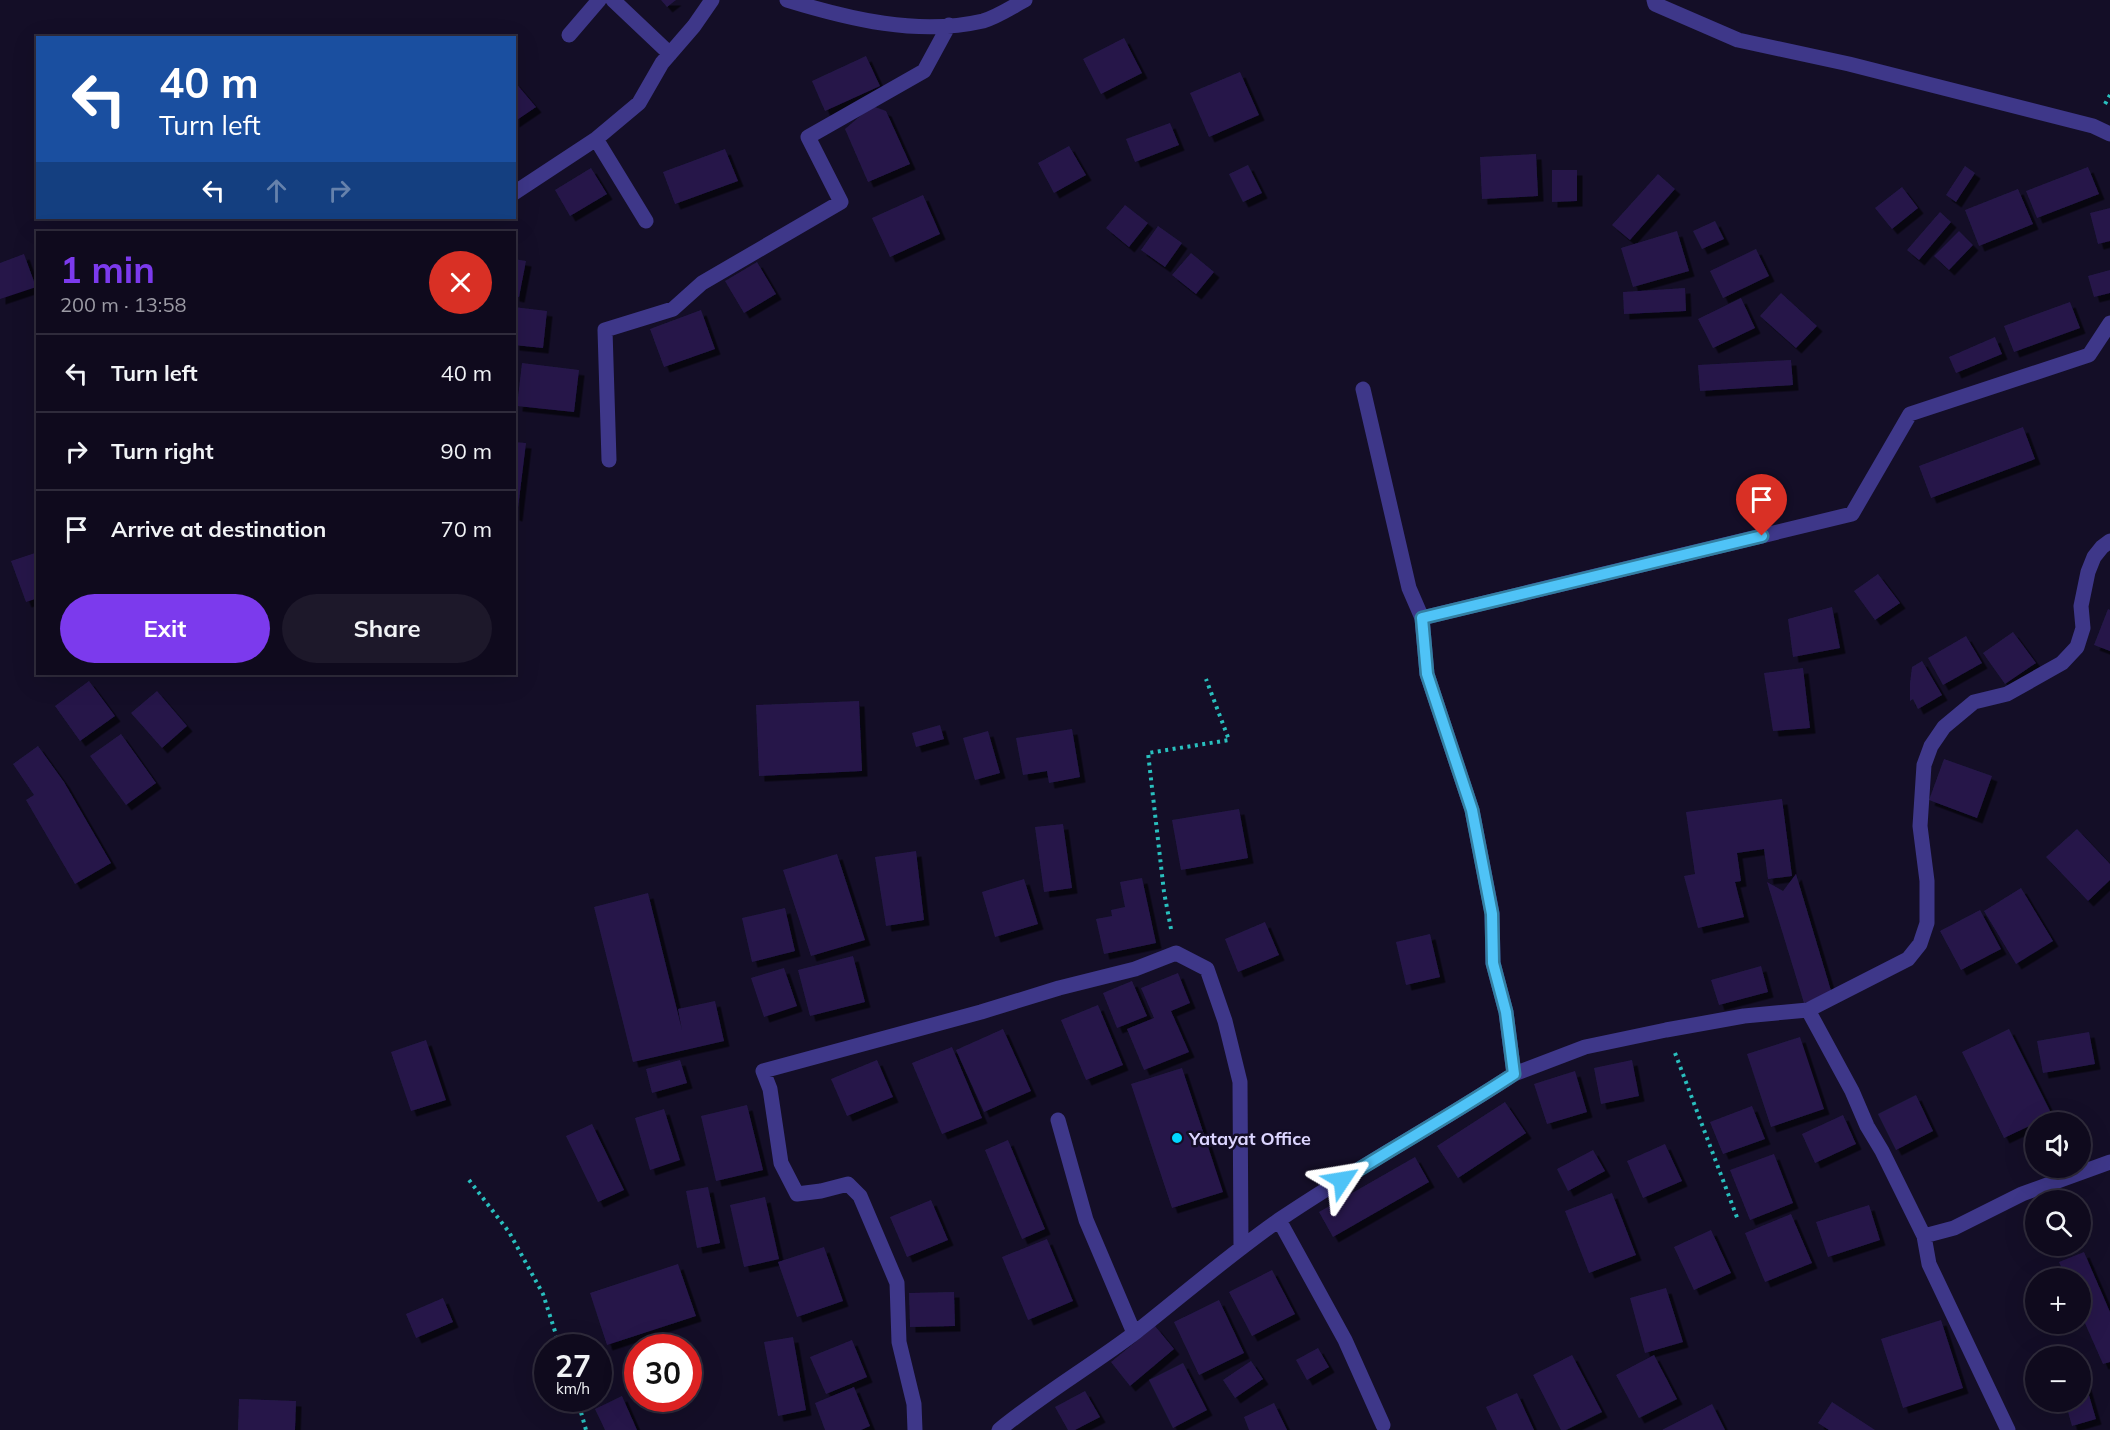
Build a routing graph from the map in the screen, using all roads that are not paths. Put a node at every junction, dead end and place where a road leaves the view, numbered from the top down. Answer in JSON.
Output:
{"nodes":[{"id":1,"x":599,"y":0,"type":"edge"},
{"id":2,"x":613,"y":0,"type":"edge"},
{"id":3,"x":712,"y":0,"type":"edge"},
{"id":4,"x":786,"y":0,"type":"edge"},
{"id":5,"x":1025,"y":0,"type":"edge"},
{"id":6,"x":1654,"y":0,"type":"edge"},
{"id":7,"x":949,"y":25,"type":"junction"},
{"id":8,"x":569,"y":35,"type":"dead end"},
{"id":9,"x":670,"y":54,"type":"junction"},
{"id":10,"x":2110,"y":134,"type":"edge"},
{"id":11,"x":596,"y":139,"type":"junction"},
{"id":12,"x":516,"y":192,"type":"edge"},
{"id":13,"x":646,"y":221,"type":"dead end"},
{"id":14,"x":2110,"y":323,"type":"edge"},
{"id":15,"x":1363,"y":389,"type":"dead end"},
{"id":16,"x":609,"y":460,"type":"dead end"},
{"id":17,"x":2110,"y":541,"type":"edge"},
{"id":18,"x":1422,"y":618,"type":"junction"},
{"id":19,"x":1808,"y":1010,"type":"junction"},
{"id":20,"x":1514,"y":1074,"type":"junction"},
{"id":21,"x":1058,"y":1120,"type":"dead end"},
{"id":22,"x":2110,"y":1162,"type":"edge"},
{"id":23,"x":1279,"y":1220,"type":"junction"},
{"id":24,"x":1924,"y":1236,"type":"junction"},
{"id":25,"x":1241,"y":1248,"type":"junction"},
{"id":26,"x":1134,"y":1333,"type":"junction"},
{"id":27,"x":1383,"y":1425,"type":"dead end"},
{"id":28,"x":915,"y":1430,"type":"edge"},
{"id":29,"x":999,"y":1430,"type":"edge"},
{"id":30,"x":2008,"y":1430,"type":"edge"}],
"edges":[{"from":1,"to":8,"type":"street"},
{"from":2,"to":9,"type":"street"},
{"from":3,"to":9,"type":"street"},
{"from":4,"to":7,"type":"street"},
{"from":5,"to":7,"type":"street"},
{"from":6,"to":10,"type":"street"},
{"from":7,"to":16,"type":"street"},
{"from":9,"to":11,"type":"street"},
{"from":11,"to":12,"type":"street"},
{"from":11,"to":13,"type":"street"},
{"from":14,"to":18,"type":"street"},
{"from":15,"to":18,"type":"street"},
{"from":17,"to":19,"type":"street"},
{"from":18,"to":20,"type":"street"},
{"from":19,"to":20,"type":"street"},
{"from":19,"to":24,"type":"street"},
{"from":20,"to":23,"type":"street"},
{"from":21,"to":26,"type":"street"},
{"from":22,"to":24,"type":"street"},
{"from":23,"to":25,"type":"street"},
{"from":23,"to":27,"type":"street"},
{"from":24,"to":30,"type":"street"},
{"from":25,"to":26,"type":"street"},
{"from":25,"to":28,"type":"street"},
{"from":26,"to":29,"type":"street"}]}
